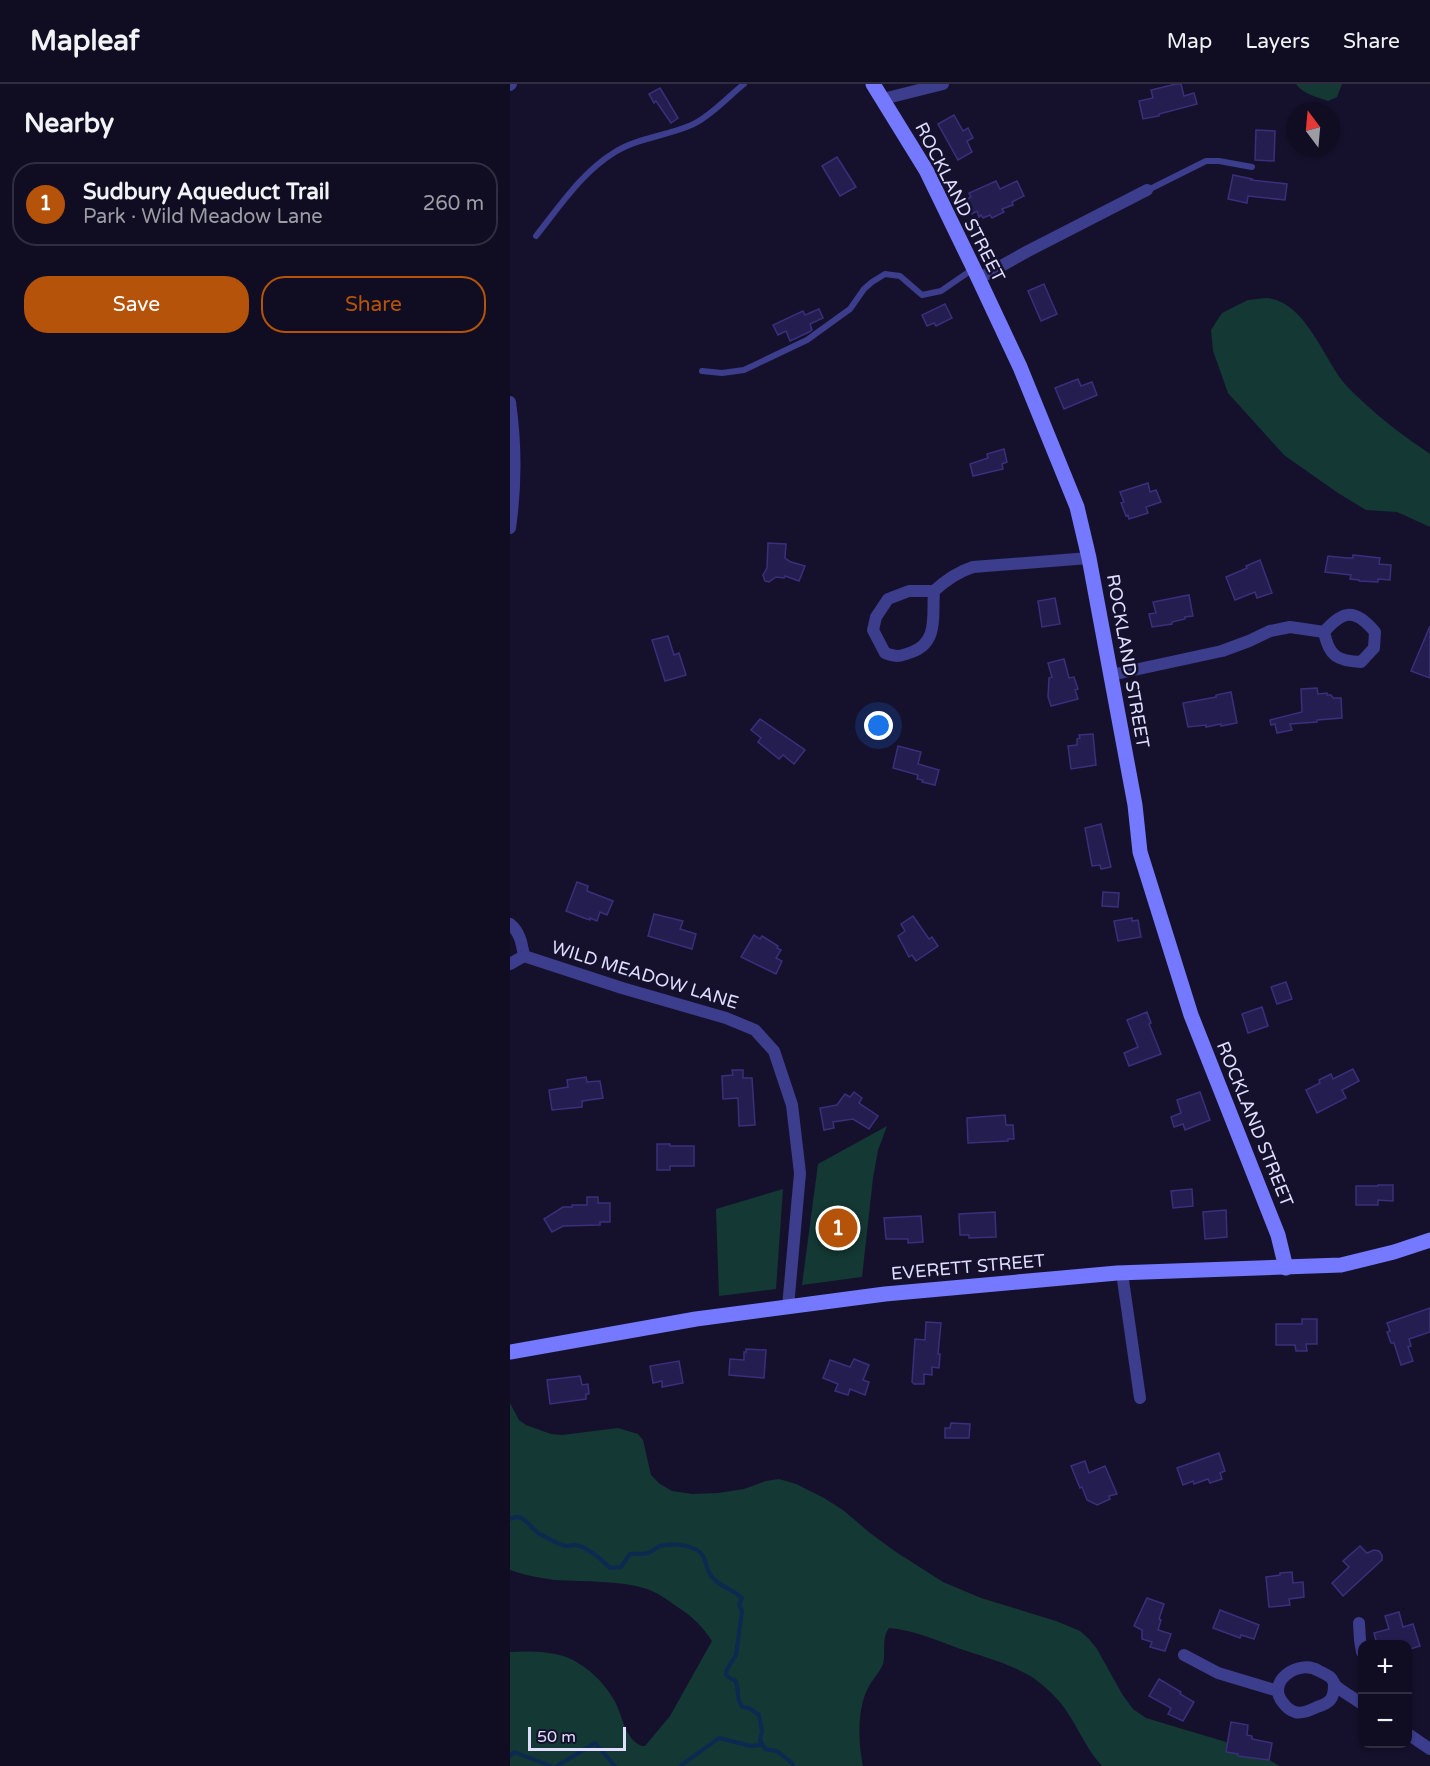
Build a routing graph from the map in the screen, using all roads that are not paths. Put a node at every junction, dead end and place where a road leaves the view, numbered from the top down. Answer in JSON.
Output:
{"nodes":[{"id":1,"x":744,"y":84,"type":"edge"},
{"id":2,"x":873,"y":84,"type":"edge"},
{"id":3,"x":943,"y":84,"type":"edge"},
{"id":4,"x":883,"y":99,"type":"junction"},
{"id":5,"x":1252,"y":167,"type":"dead end"},
{"id":6,"x":1147,"y":190,"type":"joint"},
{"id":7,"x":536,"y":236,"type":"dead end"},
{"id":8,"x":976,"y":274,"type":"junction"},
{"id":9,"x":702,"y":370,"type":"dead end"},
{"id":10,"x":510,"y":402,"type":"edge"},
{"id":11,"x":510,"y":528,"type":"edge"},
{"id":12,"x":1089,"y":558,"type":"junction"},
{"id":13,"x":934,"y":591,"type":"junction"},
{"id":14,"x":1324,"y":632,"type":"junction"},
{"id":15,"x":1111,"y":675,"type":"junction"},
{"id":16,"x":510,"y":924,"type":"edge"},
{"id":17,"x":524,"y":956,"type":"junction"},
{"id":18,"x":510,"y":964,"type":"edge"},
{"id":19,"x":1430,"y":1240,"type":"edge"},
{"id":20,"x":1286,"y":1268,"type":"junction"},
{"id":21,"x":1122,"y":1273,"type":"junction"},
{"id":22,"x":788,"y":1306,"type":"junction"},
{"id":23,"x":510,"y":1352,"type":"edge"},
{"id":24,"x":1140,"y":1398,"type":"dead end"},
{"id":25,"x":1359,"y":1623,"type":"dead end"},
{"id":26,"x":1360,"y":1640,"type":"edge"},
{"id":27,"x":1184,"y":1655,"type":"dead end"},
{"id":28,"x":1334,"y":1685,"type":"junction"},
{"id":29,"x":1278,"y":1691,"type":"junction"},
{"id":30,"x":1358,"y":1701,"type":"edge"},
{"id":31,"x":1412,"y":1737,"type":"edge"},
{"id":32,"x":1430,"y":1749,"type":"edge"}],
"edges":[{"from":1,"to":7,"type":"lane"},
{"from":2,"to":4,"type":"street","name":"ROCKLAND STREET"},
{"from":3,"to":4,"type":"street"},
{"from":4,"to":8,"type":"street","name":"ROCKLAND STREET"},
{"from":5,"to":6,"type":"lane"},
{"from":6,"to":8,"type":"street"},
{"from":8,"to":9,"type":"lane"},
{"from":8,"to":12,"type":"street","name":"ROCKLAND STREET"},
{"from":10,"to":11,"type":"street"},
{"from":12,"to":13,"type":"street"},
{"from":12,"to":15,"type":"street","name":"ROCKLAND STREET"},
{"from":13,"to":13,"type":"street"},
{"from":14,"to":14,"type":"street"},
{"from":14,"to":15,"type":"street"},
{"from":15,"to":20,"type":"street","name":"ROCKLAND STREET"},
{"from":16,"to":17,"type":"street","name":"WILD MEADOW LANE"},
{"from":17,"to":18,"type":"street","name":"WILD MEADOW LANE"},
{"from":17,"to":22,"type":"street","name":"WILD MEADOW LANE"},
{"from":19,"to":20,"type":"street","name":"EVERETT STREET"},
{"from":20,"to":21,"type":"street","name":"EVERETT STREET"},
{"from":21,"to":22,"type":"street","name":"EVERETT STREET"},
{"from":21,"to":24,"type":"street"},
{"from":22,"to":23,"type":"street","name":"EVERETT STREET"},
{"from":25,"to":26,"type":"street"},
{"from":27,"to":29,"type":"street"},
{"from":28,"to":29,"type":"street"},
{"from":28,"to":29,"type":"street"},
{"from":28,"to":30,"type":"street"},
{"from":31,"to":32,"type":"street"}]}
